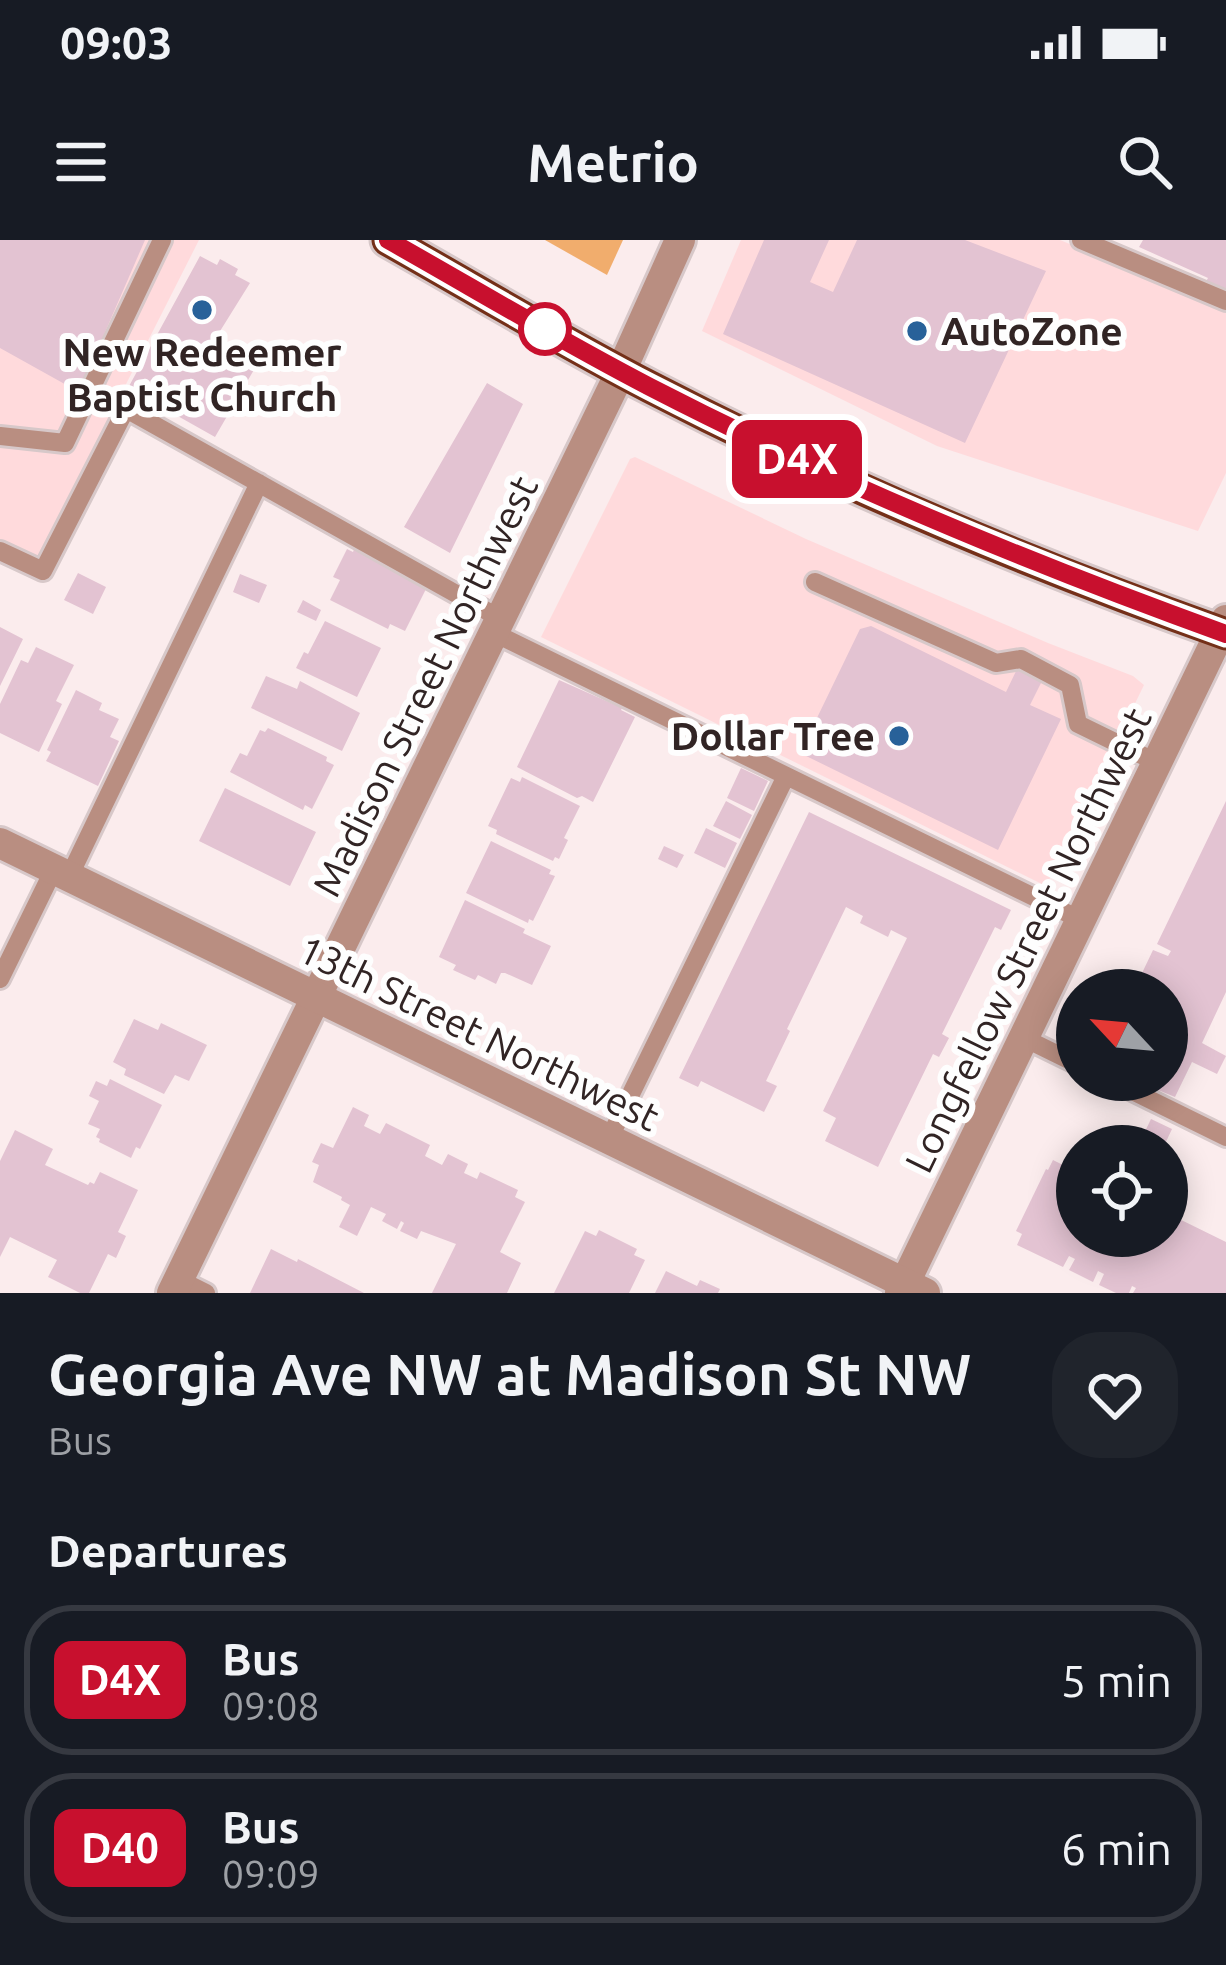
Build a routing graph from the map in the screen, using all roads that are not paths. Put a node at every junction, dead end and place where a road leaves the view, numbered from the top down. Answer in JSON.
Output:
{"nodes":[{"id":1,"x":162,"y":240,"type":"edge"},
{"id":2,"x":388,"y":240,"type":"edge"},
{"id":3,"x":680,"y":240,"type":"edge"},
{"id":4,"x":1081,"y":240,"type":"edge"},
{"id":5,"x":1226,"y":301,"type":"edge"},
{"id":6,"x":621,"y":371,"type":"junction"},
{"id":7,"x":0,"y":436,"type":"edge"},
{"id":8,"x":259,"y":483,"type":"junction"},
{"id":9,"x":0,"y":551,"type":"edge"},
{"id":10,"x":815,"y":582,"type":"dead end"},
{"id":11,"x":497,"y":626,"type":"junction"},
{"id":12,"x":1224,"y":629,"type":"edge"},
{"id":13,"x":1158,"y":763,"type":"junction"},
{"id":14,"x":786,"y":776,"type":"junction"},
{"id":15,"x":0,"y":843,"type":"edge"},
{"id":16,"x":61,"y":873,"type":"junction"},
{"id":17,"x":1081,"y":920,"type":"junction"},
{"id":18,"x":0,"y":979,"type":"edge"},
{"id":19,"x":317,"y":998,"type":"junction"},
{"id":20,"x":1024,"y":1038,"type":"junction"},
{"id":21,"x":1056,"y":1054,"type":"edge"},
{"id":22,"x":1153,"y":1101,"type":"edge"},
{"id":23,"x":1226,"y":1137,"type":"edge"},
{"id":24,"x":609,"y":1139,"type":"junction"},
{"id":25,"x":186,"y":1288,"type":"edge"},
{"id":26,"x":910,"y":1290,"type":"edge"}],
"edges":[{"from":1,"to":7,"type":"lane"},
{"from":2,"to":6,"type":"highway"},
{"from":3,"to":6,"type":"street","name":"Madison Street Northwest"},
{"from":4,"to":5,"type":"lane"},
{"from":6,"to":11,"type":"street","name":"Madison Street Northwest"},
{"from":6,"to":12,"type":"highway"},
{"from":8,"to":9,"type":"lane"},
{"from":8,"to":11,"type":"lane"},
{"from":8,"to":16,"type":"lane"},
{"from":10,"to":13,"type":"lane"},
{"from":11,"to":14,"type":"lane"},
{"from":11,"to":19,"type":"street","name":"Madison Street Northwest"},
{"from":12,"to":13,"type":"street","name":"Longfellow Street Northwest"},
{"from":13,"to":17,"type":"street","name":"Longfellow Street Northwest"},
{"from":14,"to":17,"type":"lane"},
{"from":14,"to":24,"type":"lane"},
{"from":15,"to":16,"type":"street","name":"13th Street Northwest"},
{"from":16,"to":18,"type":"lane"},
{"from":16,"to":19,"type":"street","name":"13th Street Northwest"},
{"from":17,"to":20,"type":"street","name":"Longfellow Street Northwest"},
{"from":19,"to":24,"type":"street","name":"13th Street Northwest"},
{"from":19,"to":25,"type":"street","name":"Madison Street Northwest"},
{"from":20,"to":21,"type":"lane"},
{"from":20,"to":26,"type":"street","name":"Longfellow Street Northwest"},
{"from":22,"to":23,"type":"lane"},
{"from":24,"to":26,"type":"street","name":"13th Street Northwest"}]}
